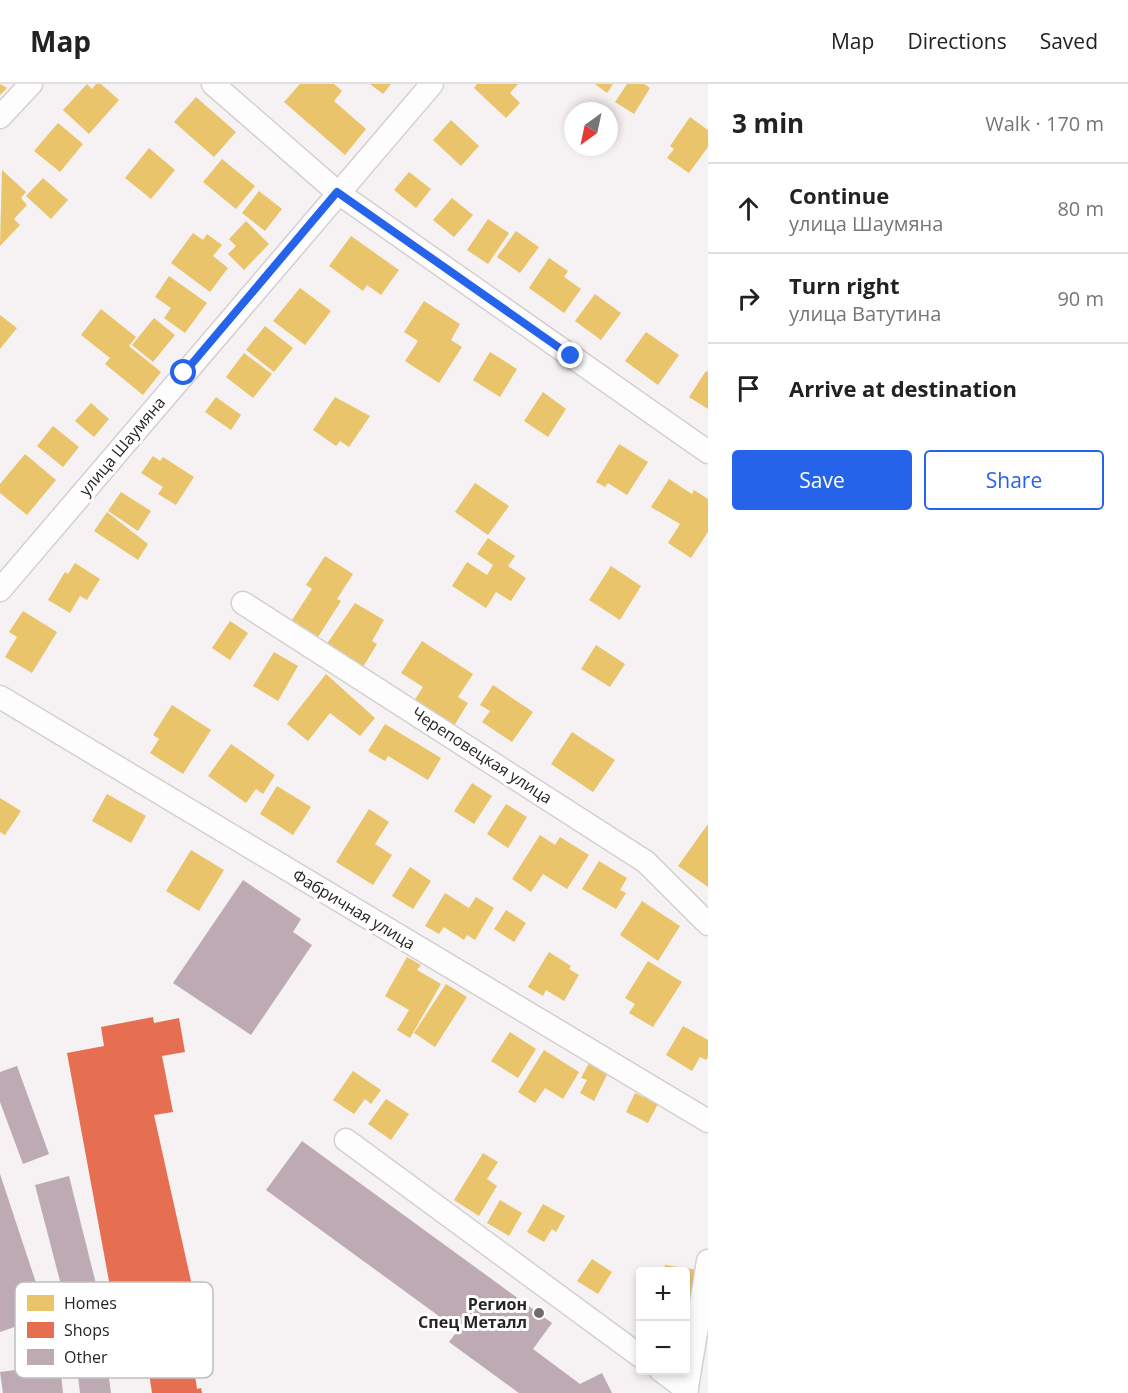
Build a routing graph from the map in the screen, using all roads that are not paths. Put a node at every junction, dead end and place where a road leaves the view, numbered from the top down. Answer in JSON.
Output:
{"nodes":[{"id":1,"x":31,"y":84,"type":"edge"},
{"id":2,"x":213,"y":84,"type":"edge"},
{"id":3,"x":432,"y":84,"type":"edge"},
{"id":4,"x":0,"y":117,"type":"edge"},
{"id":5,"x":337,"y":192,"type":"junction"},
{"id":6,"x":708,"y":452,"type":"edge"},
{"id":7,"x":0,"y":590,"type":"edge"},
{"id":8,"x":243,"y":603,"type":"dead end"},
{"id":9,"x":0,"y":697,"type":"edge"},
{"id":10,"x":708,"y":924,"type":"edge"},
{"id":11,"x":708,"y":1121,"type":"edge"},
{"id":12,"x":346,"y":1140,"type":"dead end"},
{"id":13,"x":708,"y":1261,"type":"edge"},
{"id":14,"x":636,"y":1353,"type":"edge"},
{"id":15,"x":665,"y":1375,"type":"edge"},
{"id":16,"x":687,"y":1392,"type":"edge"}],
"edges":[{"from":1,"to":4,"type":"street"},
{"from":2,"to":5,"type":"street"},
{"from":3,"to":5,"type":"street","name":"улица Шаумяна"},
{"from":5,"to":6,"type":"street"},
{"from":5,"to":7,"type":"street","name":"улица Шаумяна"},
{"from":8,"to":10,"type":"street","name":"Череповецкая улица"},
{"from":9,"to":11,"type":"street","name":"Фабричная улица"},
{"from":12,"to":14,"type":"street"},
{"from":13,"to":16,"type":"street"},
{"from":15,"to":16,"type":"street"}]}
